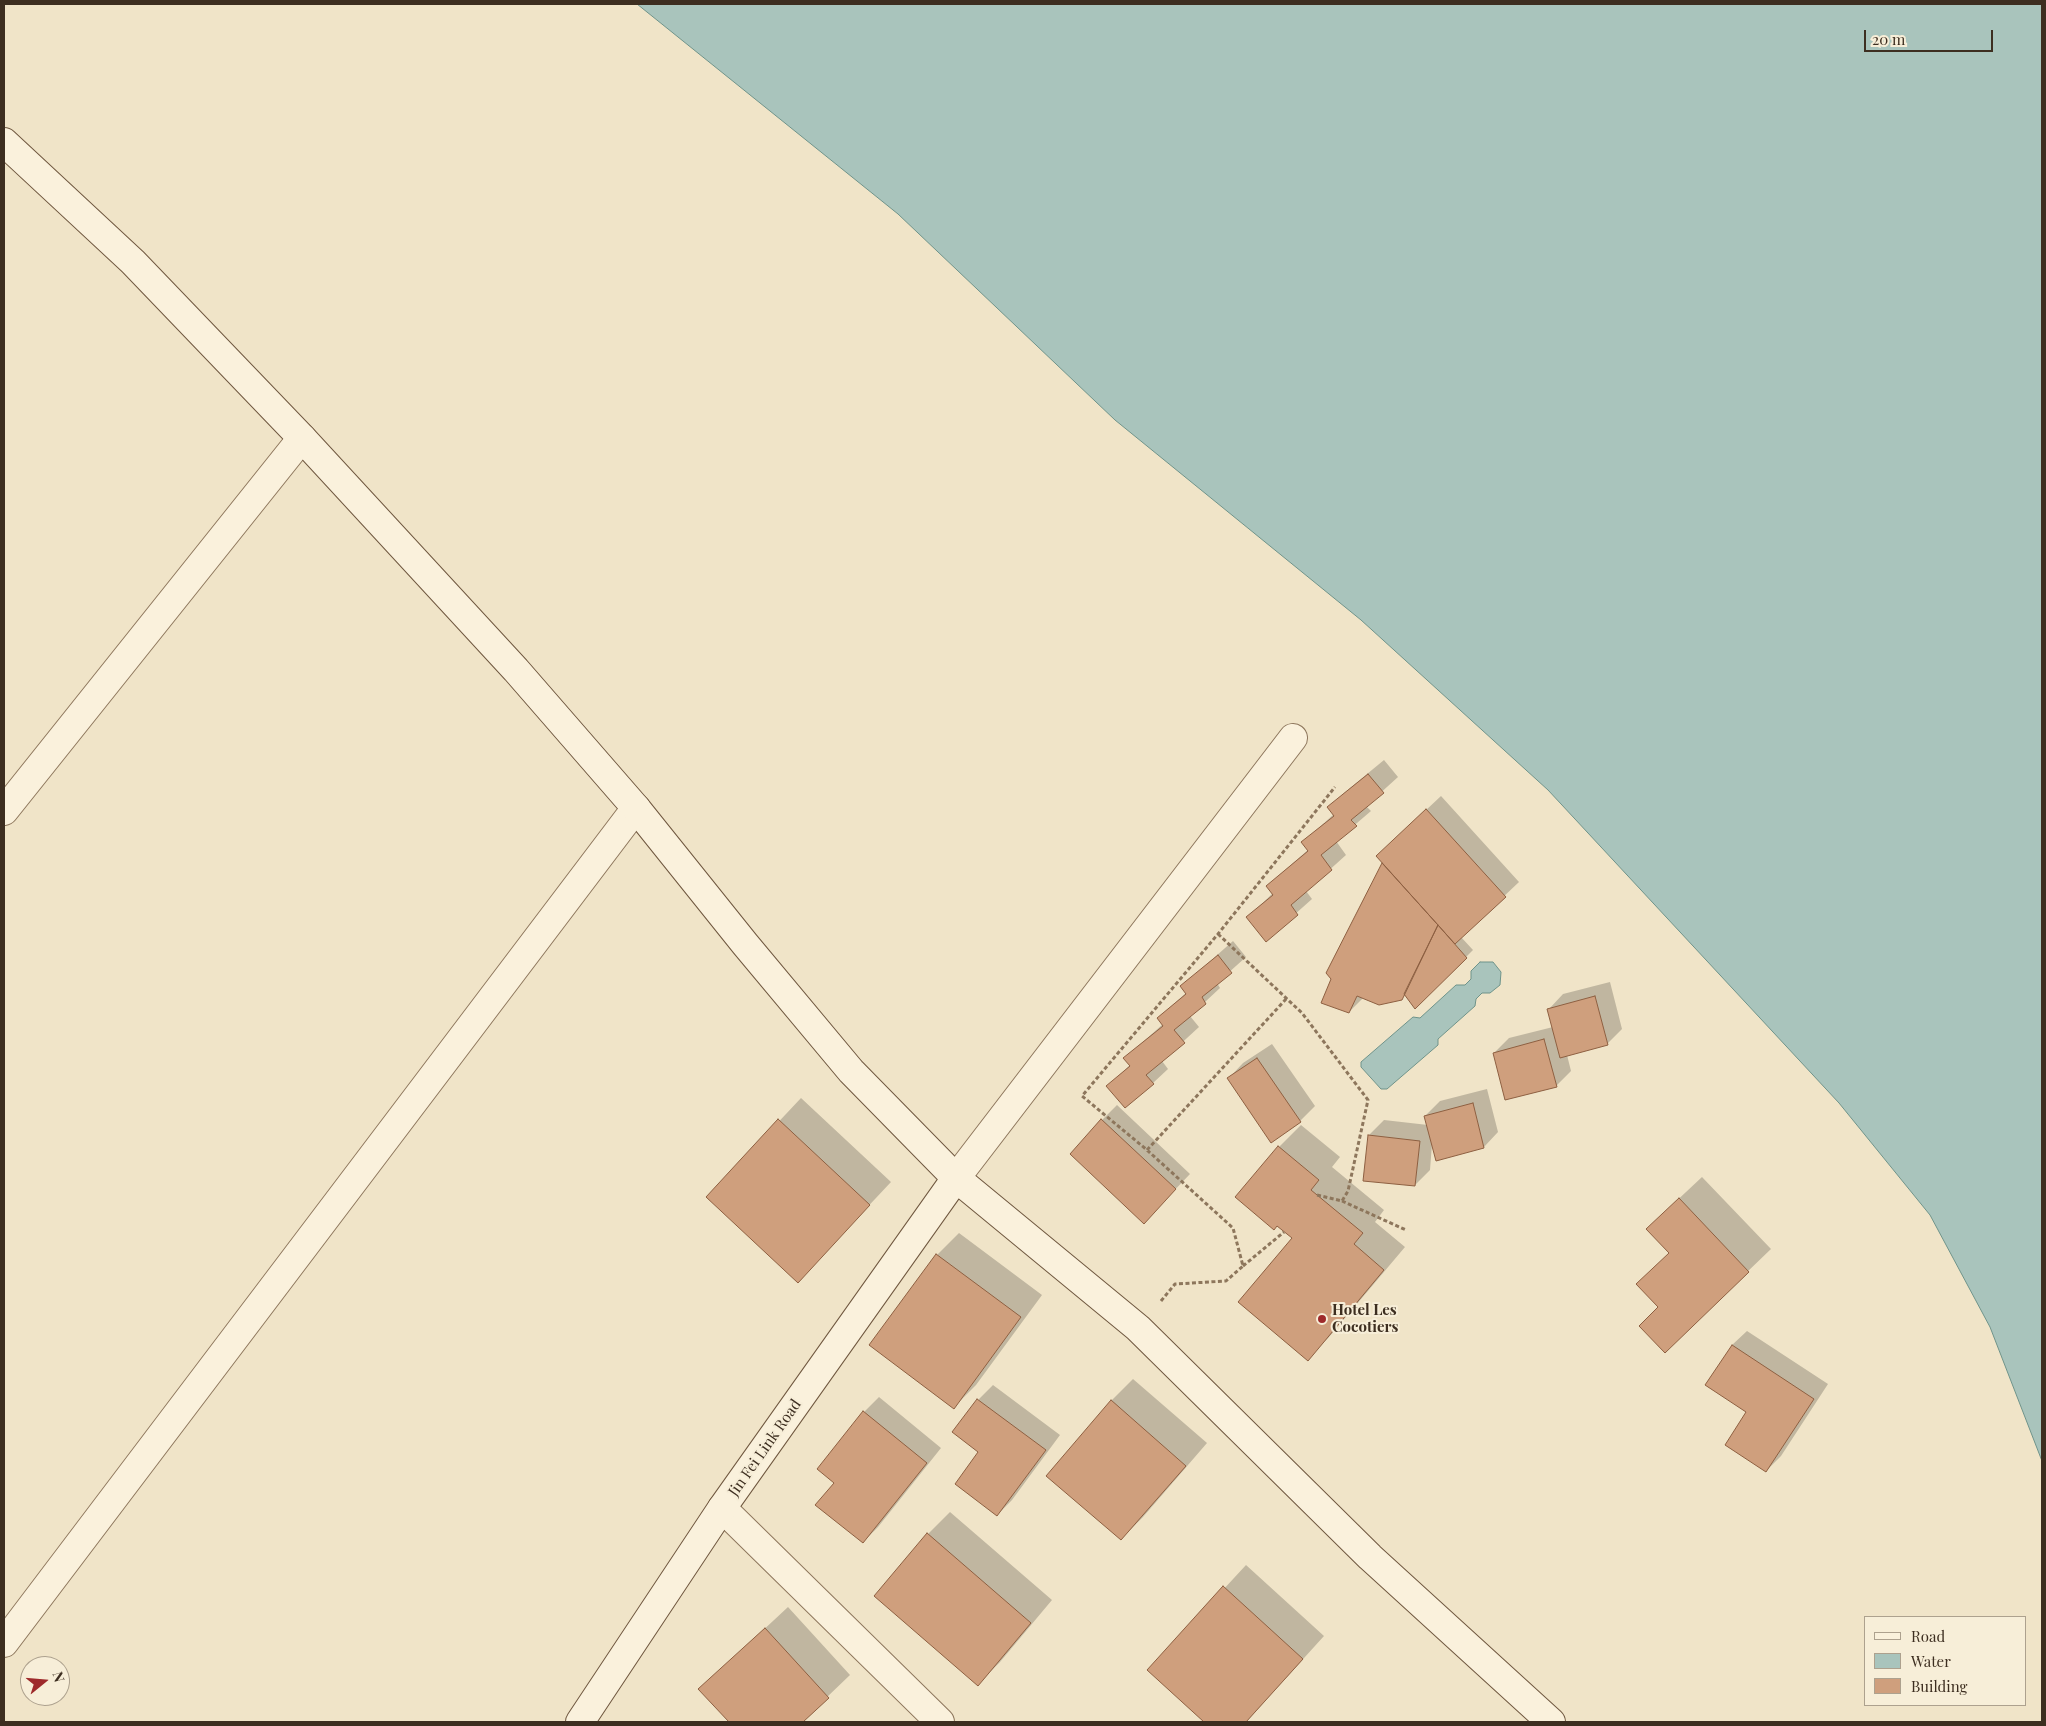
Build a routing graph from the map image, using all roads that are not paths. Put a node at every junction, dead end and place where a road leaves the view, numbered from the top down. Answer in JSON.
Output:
{"nodes":[{"id":1,"x":4,"y":142,"type":"edge"},
{"id":2,"x":302,"y":438,"type":"junction"},
{"id":3,"x":1293,"y":738,"type":"dead end"},
{"id":4,"x":636,"y":808,"type":"junction"},
{"id":5,"x":4,"y":811,"type":"edge"},
{"id":6,"x":956,"y":1178,"type":"junction"},
{"id":7,"x":722,"y":1508,"type":"junction"},
{"id":8,"x":4,"y":1643,"type":"edge"},
{"id":9,"x":580,"y":1722,"type":"edge"},
{"id":10,"x":940,"y":1722,"type":"edge"},
{"id":11,"x":1550,"y":1722,"type":"edge"}],
"edges":[{"from":1,"to":2,"type":"main road"},
{"from":2,"to":4,"type":"main road"},
{"from":2,"to":5,"type":"main road"},
{"from":3,"to":6,"type":"main road","name":"Jin Fei Link Road"},
{"from":4,"to":6,"type":"main road"},
{"from":4,"to":8,"type":"main road"},
{"from":6,"to":7,"type":"main road","name":"Jin Fei Link Road"},
{"from":6,"to":11,"type":"main road"},
{"from":7,"to":9,"type":"main road","name":"Jin Fei Link Road"},
{"from":7,"to":10,"type":"main road"}]}
